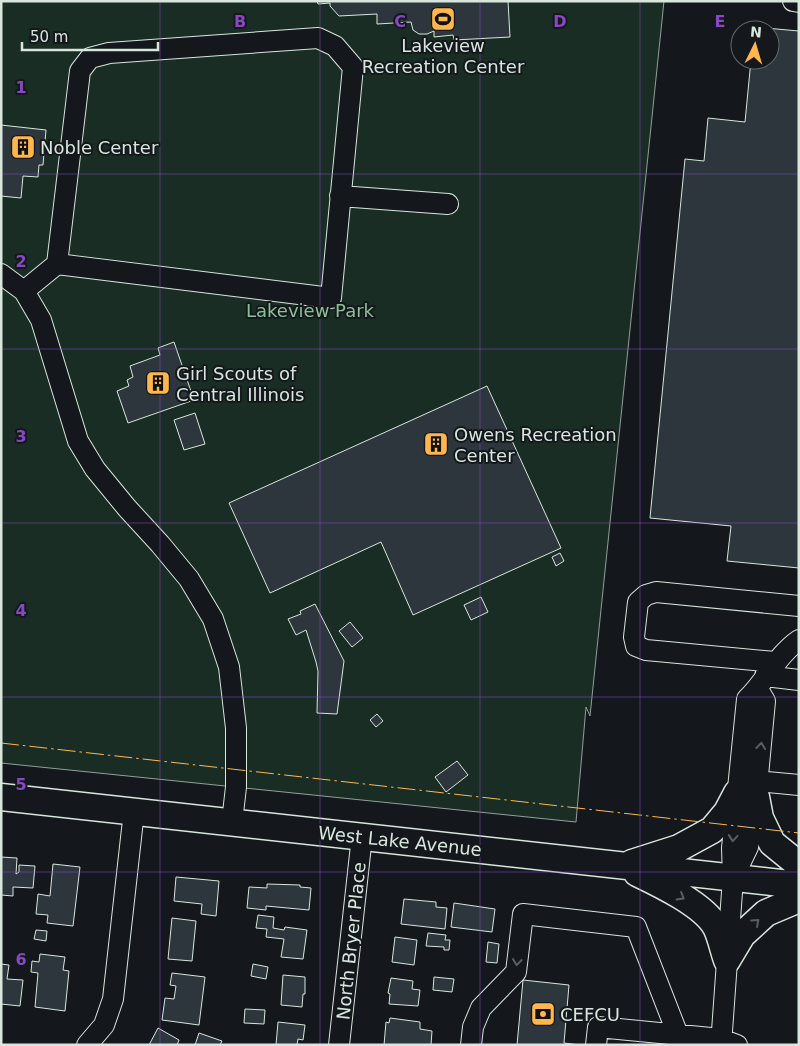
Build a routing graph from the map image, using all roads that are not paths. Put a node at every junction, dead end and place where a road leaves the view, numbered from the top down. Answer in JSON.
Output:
{"nodes":[{"id":1,"x":793,"y":1,"type":"edge"},
{"id":2,"x":799,"y":2,"type":"edge"},
{"id":3,"x":340,"y":196,"type":"junction"},
{"id":4,"x":448,"y":204,"type":"dead end"},
{"id":5,"x":57,"y":264,"type":"junction"},
{"id":6,"x":1,"y":274,"type":"edge"},
{"id":7,"x":24,"y":291,"type":"junction"},
{"id":8,"x":799,"y":606,"type":"edge"},
{"id":9,"x":798,"y":640,"type":"edge"},
{"id":10,"x":766,"y":676,"type":"junction"},
{"id":11,"x":799,"y":680,"type":"edge"},
{"id":12,"x":799,"y":785,"type":"edge"},
{"id":13,"x":750,"y":790,"type":"junction"},
{"id":14,"x":1,"y":798,"type":"edge"},
{"id":15,"x":134,"y":811,"type":"junction"},
{"id":16,"x":232,"y":822,"type":"junction"},
{"id":17,"x":362,"y":836,"type":"junction"},
{"id":18,"x":799,"y":865,"type":"edge"},
{"id":19,"x":623,"y":866,"type":"junction"},
{"id":20,"x":733,"y":878,"type":"junction"},
{"id":21,"x":799,"y":885,"type":"edge"},
{"id":22,"x":799,"y":899,"type":"edge"},
{"id":23,"x":727,"y":960,"type":"junction"},
{"id":24,"x":678,"y":1035,"type":"junction"},
{"id":25,"x":726,"y":1043,"type":"edge"},
{"id":26,"x":87,"y":1045,"type":"edge"},
{"id":27,"x":339,"y":1045,"type":"edge"},
{"id":28,"x":472,"y":1045,"type":"edge"},
{"id":29,"x":596,"y":1045,"type":"edge"}],
"edges":[{"from":1,"to":2,"type":"street"},
{"from":3,"to":4,"type":"street"},
{"from":3,"to":5,"type":"street"},
{"from":3,"to":5,"type":"street"},
{"from":5,"to":7,"type":"street"},
{"from":6,"to":7,"type":"street"},
{"from":7,"to":16,"type":"street"},
{"from":8,"to":10,"type":"street"},
{"from":9,"to":10,"type":"street"},
{"from":10,"to":11,"type":"street"},
{"from":10,"to":13,"type":"street"},
{"from":12,"to":13,"type":"street"},
{"from":13,"to":18,"type":"main road"},
{"from":13,"to":19,"type":"main road"},
{"from":13,"to":20,"type":"street"},
{"from":14,"to":15,"type":"main road","name":"West Lake Avenue"},
{"from":15,"to":16,"type":"main road","name":"West Lake Avenue"},
{"from":15,"to":26,"type":"street"},
{"from":16,"to":17,"type":"main road","name":"West Lake Avenue"},
{"from":17,"to":19,"type":"main road","name":"West Lake Avenue"},
{"from":17,"to":27,"type":"street","name":"North Bryer Place"},
{"from":19,"to":20,"type":"main road","name":"West Lake Avenue"},
{"from":19,"to":23,"type":"main road","one_way":true},
{"from":20,"to":21,"type":"main road","name":"West Lake Avenue"},
{"from":20,"to":23,"type":"street"},
{"from":23,"to":22,"type":"main road","one_way":true},
{"from":23,"to":25,"type":"street"},
{"from":24,"to":25,"type":"street"},
{"from":24,"to":28,"type":"street","one_way":true},
{"from":24,"to":29,"type":"street"}]}
